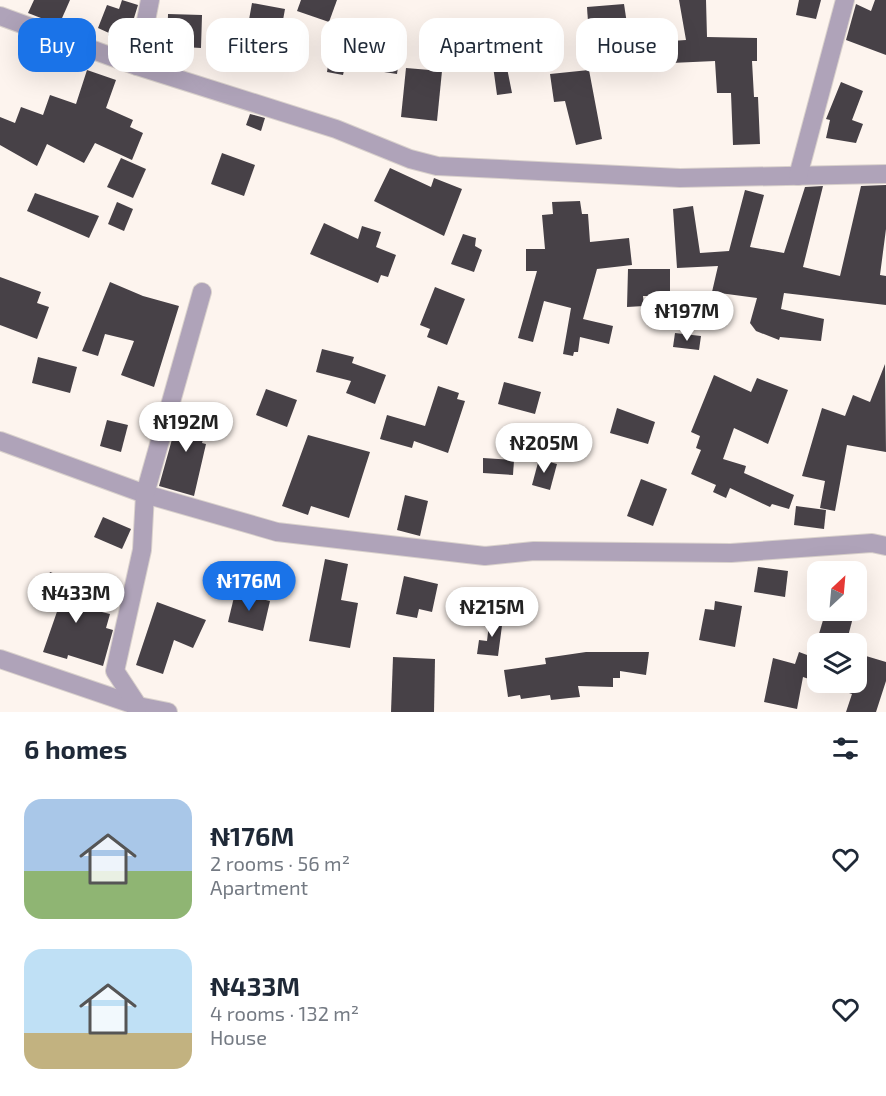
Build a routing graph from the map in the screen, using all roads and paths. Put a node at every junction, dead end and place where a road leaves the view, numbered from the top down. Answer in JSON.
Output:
{"nodes":[{"id":1,"x":150,"y":0,"type":"edge"},
{"id":2,"x":845,"y":0,"type":"edge"},
{"id":3,"x":0,"y":16,"type":"edge"},
{"id":4,"x":146,"y":18,"type":"edge"},
{"id":5,"x":108,"y":55,"type":"edge"},
{"id":6,"x":156,"y":72,"type":"edge"},
{"id":7,"x":886,"y":174,"type":"edge"},
{"id":8,"x":798,"y":176,"type":"junction"},
{"id":9,"x":202,"y":292,"type":"dead end"},
{"id":10,"x":0,"y":441,"type":"edge"},
{"id":11,"x":145,"y":494,"type":"junction"},
{"id":12,"x":886,"y":546,"type":"edge"},
{"id":13,"x":0,"y":659,"type":"edge"},
{"id":14,"x":137,"y":709,"type":"edge"},
{"id":15,"x":168,"y":712,"type":"edge"}],
"edges":[{"from":1,"to":4,"type":"street"},
{"from":2,"to":8,"type":"street"},
{"from":3,"to":5,"type":"street"},
{"from":6,"to":8,"type":"street"},
{"from":7,"to":8,"type":"street"},
{"from":9,"to":11,"type":"street"},
{"from":10,"to":11,"type":"street"},
{"from":11,"to":12,"type":"street"},
{"from":11,"to":14,"type":"street"},
{"from":13,"to":14,"type":"street"},
{"from":14,"to":15,"type":"street"}]}
